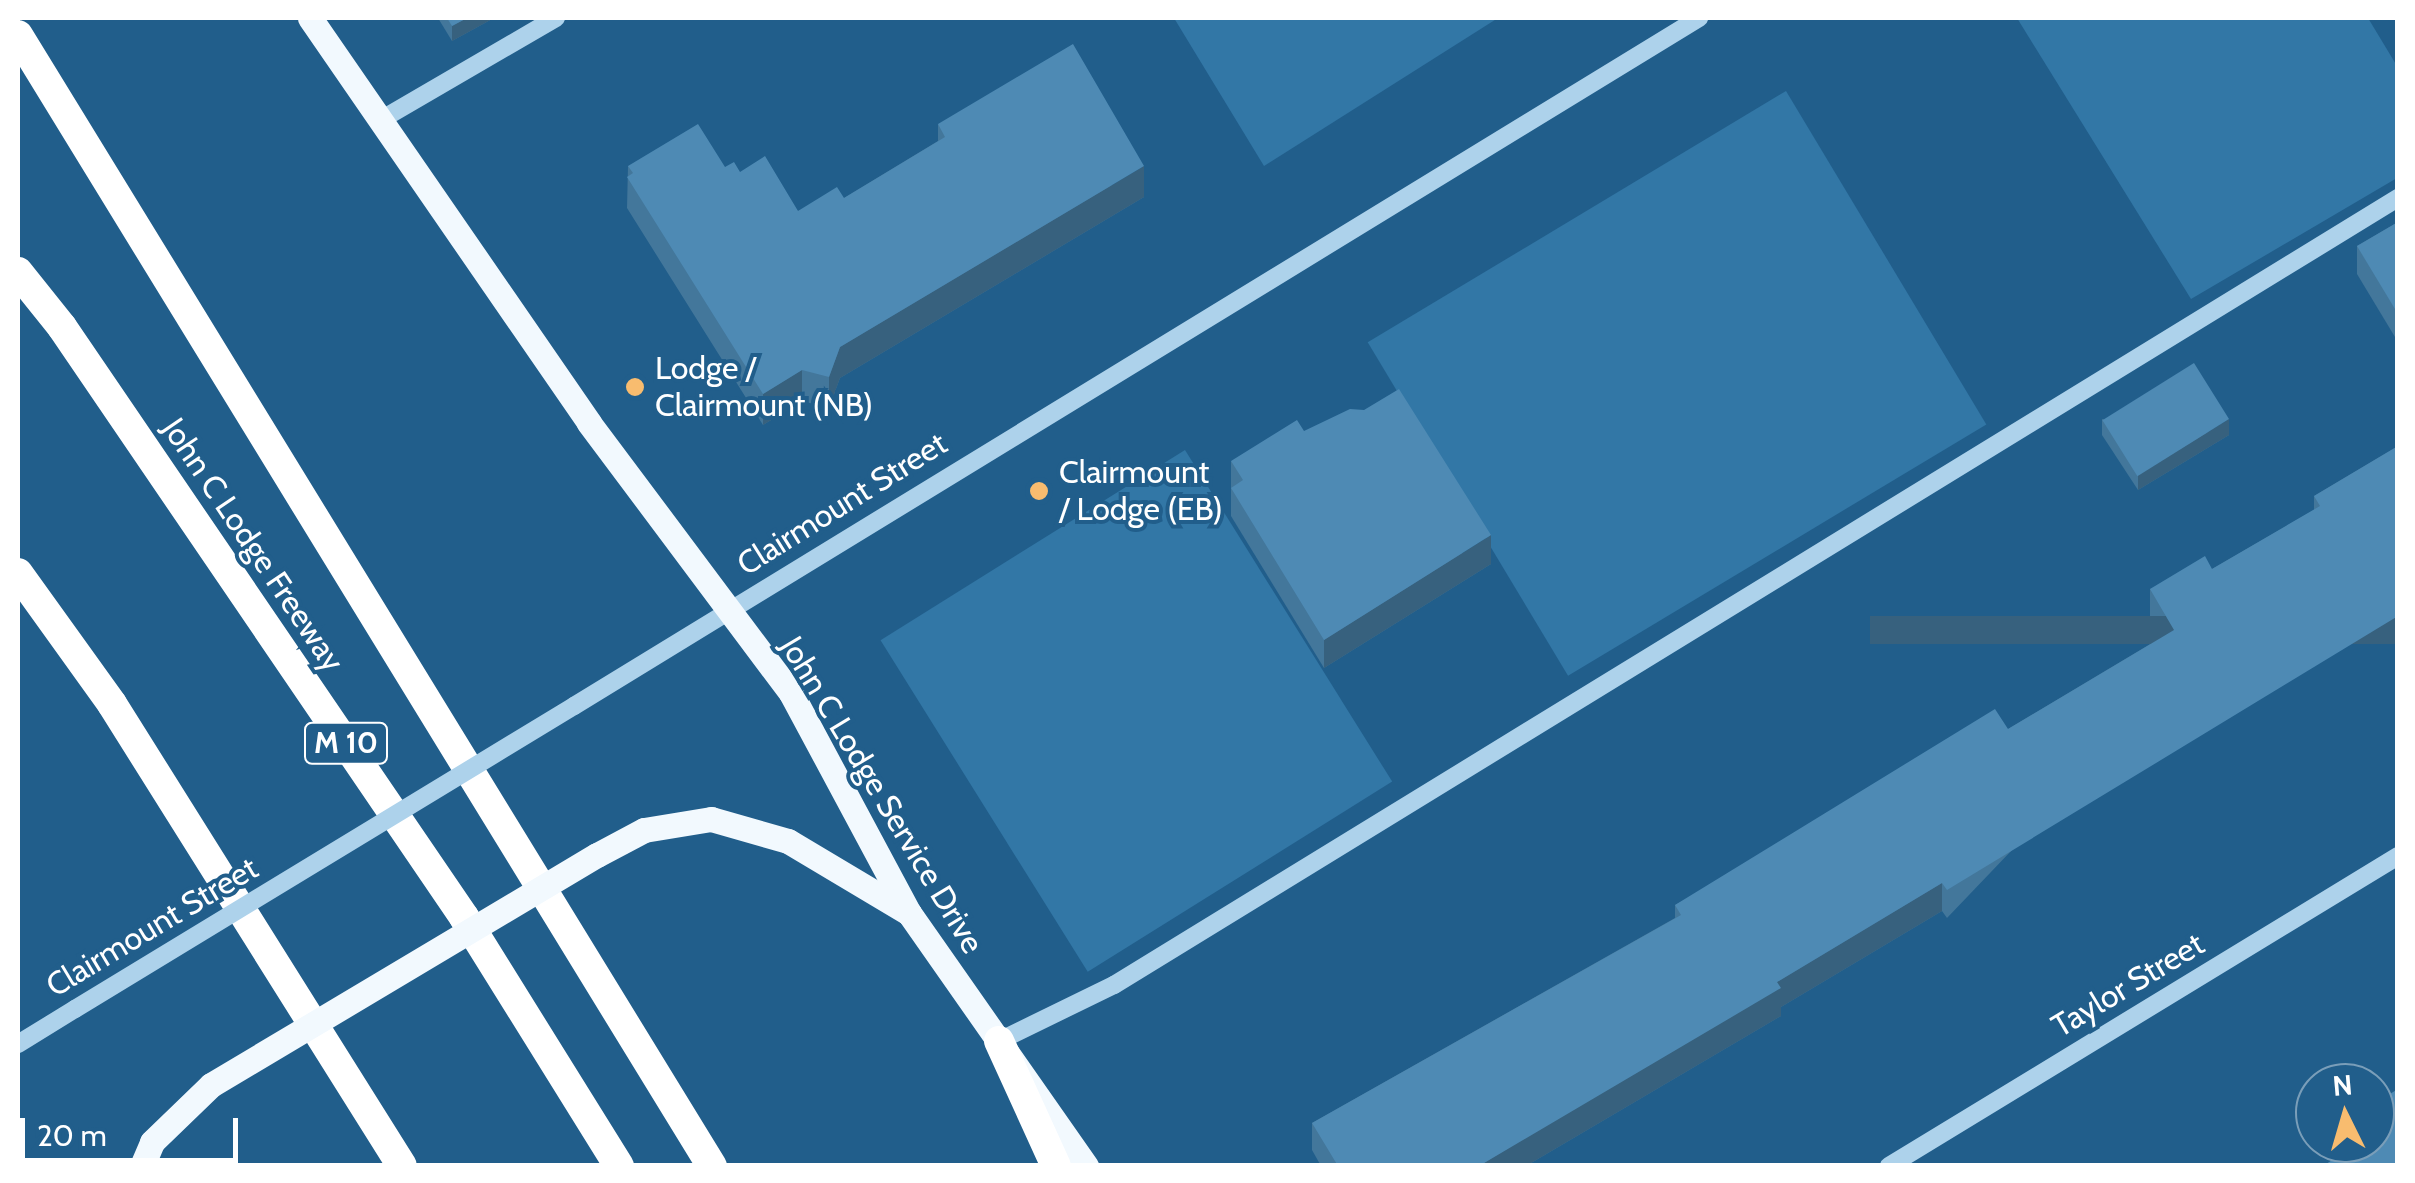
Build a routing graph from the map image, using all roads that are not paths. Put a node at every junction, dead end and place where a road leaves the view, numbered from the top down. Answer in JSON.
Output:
{"nodes":[{"id":1,"x":310,"y":18,"type":"edge"},
{"id":2,"x":556,"y":18,"type":"edge"},
{"id":3,"x":1699,"y":18,"type":"edge"},
{"id":4,"x":18,"y":36,"type":"edge"},
{"id":5,"x":384,"y":118,"type":"junction"},
{"id":6,"x":2398,"y":198,"type":"edge"},
{"id":7,"x":18,"y":272,"type":"edge"},
{"id":8,"x":18,"y":573,"type":"edge"},
{"id":9,"x":728,"y":610,"type":"junction"},
{"id":10,"x":2398,"y":856,"type":"edge"},
{"id":11,"x":909,"y":913,"type":"junction"},
{"id":12,"x":999,"y":1042,"type":"junction"},
{"id":13,"x":18,"y":1044,"type":"edge"},
{"id":14,"x":142,"y":1166,"type":"edge"},
{"id":15,"x":402,"y":1166,"type":"edge"},
{"id":16,"x":620,"y":1166,"type":"edge"},
{"id":17,"x":712,"y":1166,"type":"edge"},
{"id":18,"x":1056,"y":1166,"type":"edge"},
{"id":19,"x":1086,"y":1166,"type":"edge"},
{"id":20,"x":1889,"y":1166,"type":"edge"}],
"edges":[{"from":1,"to":5,"type":"main road","name":"John C Lodge Service Drive"},
{"from":2,"to":5,"type":"street"},
{"from":3,"to":9,"type":"street","name":"Clairmount Street"},
{"from":4,"to":17,"type":"highway"},
{"from":5,"to":9,"type":"main road","name":"John C Lodge Service Drive"},
{"from":6,"to":12,"type":"street"},
{"from":7,"to":16,"type":"highway","name":"John C Lodge Freeway","number":"M 10"},
{"from":8,"to":15,"type":"highway"},
{"from":9,"to":11,"type":"main road","name":"John C Lodge Service Drive"},
{"from":9,"to":13,"type":"street","name":"Clairmount Street","bridge":true},
{"from":10,"to":20,"type":"street","name":"Taylor Street"},
{"from":11,"to":12,"type":"main road","name":"John C Lodge Service Drive"},
{"from":11,"to":14,"type":"main road","bridge":true},
{"from":12,"to":18,"type":"highway"},
{"from":12,"to":19,"type":"main road","name":"John C Lodge Service Drive"}]}
